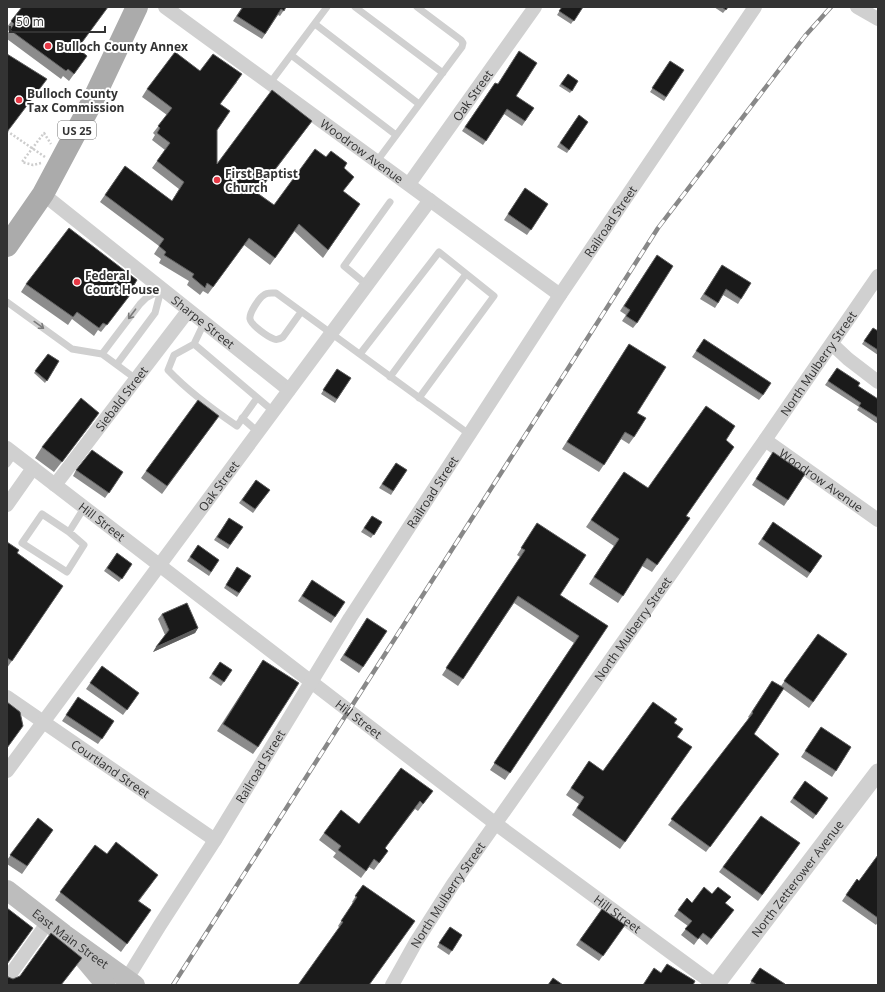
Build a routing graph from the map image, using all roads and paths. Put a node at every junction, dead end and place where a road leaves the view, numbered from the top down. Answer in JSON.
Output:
{"nodes":[{"id":1,"x":165,"y":7,"type":"edge"},
{"id":2,"x":328,"y":7,"type":"edge"},
{"id":3,"x":355,"y":7,"type":"edge"},
{"id":4,"x":417,"y":7,"type":"edge"},
{"id":5,"x":535,"y":7,"type":"edge"},
{"id":6,"x":755,"y":7,"type":"edge"},
{"id":7,"x":857,"y":7,"type":"edge"},
{"id":8,"x":132,"y":9,"type":"edge"},
{"id":9,"x":878,"y":19,"type":"edge"},
{"id":10,"x":315,"y":24,"type":"junction"},
{"id":11,"x":291,"y":55,"type":"junction"},
{"id":12,"x":443,"y":73,"type":"junction"},
{"id":13,"x":270,"y":83,"type":"junction"},
{"id":14,"x":419,"y":104,"type":"junction"},
{"id":15,"x":7,"y":131,"type":"edge"},
{"id":16,"x":396,"y":135,"type":"junction"},
{"id":17,"x":33,"y":148,"type":"junction"},
{"id":18,"x":51,"y":159,"type":"junction"},
{"id":19,"x":377,"y":161,"type":"junction"},
{"id":20,"x":409,"y":184,"type":"junction"},
{"id":21,"x":43,"y":194,"type":"junction"},
{"id":22,"x":430,"y":200,"type":"junction"},
{"id":23,"x":390,"y":202,"type":"dead end"},
{"id":24,"x":7,"y":246,"type":"edge"},
{"id":25,"x":466,"y":274,"type":"junction"},
{"id":26,"x":878,"y":276,"type":"edge"},
{"id":27,"x":367,"y":285,"type":"junction"},
{"id":28,"x":161,"y":290,"type":"junction"},
{"id":29,"x":560,"y":295,"type":"junction"},
{"id":30,"x":7,"y":302,"type":"edge"},
{"id":31,"x":188,"y":311,"type":"junction"},
{"id":32,"x":302,"y":312,"type":"junction"},
{"id":33,"x":204,"y":323,"type":"junction"},
{"id":34,"x":331,"y":334,"type":"junction"},
{"id":35,"x":194,"y":344,"type":"junction"},
{"id":36,"x":832,"y":344,"type":"junction"},
{"id":37,"x":102,"y":354,"type":"junction"},
{"id":38,"x":360,"y":354,"type":"junction"},
{"id":39,"x":117,"y":364,"type":"junction"},
{"id":40,"x":390,"y":377,"type":"junction"},
{"id":41,"x":136,"y":379,"type":"junction"},
{"id":42,"x":878,"y":382,"type":"edge"},
{"id":43,"x":289,"y":390,"type":"junction"},
{"id":44,"x":257,"y":398,"type":"junction"},
{"id":45,"x":419,"y":398,"type":"junction"},
{"id":46,"x":273,"y":411,"type":"junction"},
{"id":47,"x":242,"y":418,"type":"junction"},
{"id":48,"x":258,"y":432,"type":"junction"},
{"id":49,"x":469,"y":434,"type":"junction"},
{"id":50,"x":765,"y":440,"type":"junction"},
{"id":51,"x":9,"y":455,"type":"edge"},
{"id":52,"x":33,"y":468,"type":"junction"},
{"id":53,"x":55,"y":485,"type":"junction"},
{"id":54,"x":7,"y":505,"type":"edge"},
{"id":55,"x":84,"y":508,"type":"junction"},
{"id":56,"x":878,"y":520,"type":"edge"},
{"id":57,"x":69,"y":532,"type":"junction"},
{"id":58,"x":159,"y":566,"type":"junction"},
{"id":59,"x":311,"y":683,"type":"junction"},
{"id":60,"x":7,"y":697,"type":"edge"},
{"id":61,"x":42,"y":721,"type":"junction"},
{"id":62,"x":7,"y":771,"type":"edge"},
{"id":63,"x":878,"y":772,"type":"edge"},
{"id":64,"x":496,"y":824,"type":"junction"},
{"id":65,"x":215,"y":840,"type":"junction"},
{"id":66,"x":7,"y":890,"type":"edge"},
{"id":67,"x":48,"y":922,"type":"junction"},
{"id":68,"x":64,"y":934,"type":"junction"},
{"id":69,"x":7,"y":979,"type":"edge"},
{"id":70,"x":128,"y":983,"type":"edge"},
{"id":71,"x":106,"y":985,"type":"edge"},
{"id":72,"x":392,"y":985,"type":"edge"},
{"id":73,"x":715,"y":985,"type":"edge"}],
"edges":[{"from":1,"to":13,"type":"street","name":"Woodrow Avenue"},
{"from":2,"to":10,"type":"lane"},
{"from":3,"to":12,"type":"lane"},
{"from":4,"to":12,"type":"lane"},
{"from":5,"to":20,"type":"street","name":"Oak Street"},
{"from":6,"to":29,"type":"street","name":"Railroad Street"},
{"from":7,"to":9,"type":"street"},
{"from":8,"to":18,"type":"main road","number":"US 25"},
{"from":10,"to":11,"type":"lane"},
{"from":10,"to":14,"type":"lane"},
{"from":11,"to":13,"type":"lane"},
{"from":11,"to":16,"type":"lane"},
{"from":12,"to":14,"type":"lane"},
{"from":13,"to":19,"type":"street","name":"Woodrow Avenue"},
{"from":14,"to":16,"type":"lane"},
{"from":15,"to":17,"type":"path"},
{"from":16,"to":19,"type":"lane"},
{"from":17,"to":18,"type":"path"},
{"from":17,"to":18,"type":"path"},
{"from":17,"to":18,"type":"path"},
{"from":18,"to":21,"type":"main road","number":"US 25"},
{"from":19,"to":20,"type":"street","name":"Woodrow Avenue"},
{"from":20,"to":22,"type":"street","name":"Woodrow Avenue"},
{"from":21,"to":24,"type":"main road","number":"US 25"},
{"from":21,"to":28,"type":"street","name":"Sharpe Street"},
{"from":22,"to":27,"type":"street","name":"Oak Street"},
{"from":22,"to":29,"type":"street","name":"Woodrow Avenue"},
{"from":23,"to":27,"type":"lane"},
{"from":25,"to":38,"type":"lane"},
{"from":25,"to":40,"type":"lane"},
{"from":25,"to":45,"type":"lane"},
{"from":26,"to":36,"type":"street","name":"North Mulberry Street"},
{"from":27,"to":34,"type":"street","name":"Oak Street"},
{"from":28,"to":31,"type":"street","name":"Sharpe Street"},
{"from":28,"to":37,"type":"lane","one_way":true},
{"from":28,"to":39,"type":"lane"},
{"from":29,"to":49,"type":"street","name":"Railroad Street"},
{"from":30,"to":37,"type":"lane","one_way":true},
{"from":31,"to":33,"type":"street","name":"Sharpe Street"},
{"from":31,"to":41,"type":"street","name":"Siebald Street"},
{"from":32,"to":32,"type":"lane"},
{"from":32,"to":34,"type":"lane"},
{"from":33,"to":35,"type":"lane"},
{"from":33,"to":43,"type":"street","name":"Sharpe Street"},
{"from":34,"to":38,"type":"lane"},
{"from":34,"to":43,"type":"street","name":"Oak Street"},
{"from":35,"to":44,"type":"lane"},
{"from":35,"to":47,"type":"lane"},
{"from":36,"to":42,"type":"street"},
{"from":36,"to":50,"type":"street","name":"North Mulberry Street"},
{"from":37,"to":39,"type":"lane"},
{"from":38,"to":40,"type":"lane"},
{"from":39,"to":41,"type":"lane"},
{"from":40,"to":45,"type":"lane"},
{"from":41,"to":53,"type":"street","name":"Siebald Street"},
{"from":43,"to":46,"type":"street","name":"Oak Street"},
{"from":44,"to":46,"type":"lane"},
{"from":44,"to":47,"type":"lane"},
{"from":45,"to":49,"type":"lane"},
{"from":46,"to":48,"type":"street","name":"Oak Street"},
{"from":47,"to":48,"type":"lane"},
{"from":48,"to":58,"type":"street","name":"Oak Street"},
{"from":49,"to":59,"type":"street","name":"Railroad Street"},
{"from":50,"to":56,"type":"street","name":"Woodrow Avenue"},
{"from":50,"to":64,"type":"street","name":"North Mulberry Street"},
{"from":51,"to":52,"type":"street","name":"Hill Street"},
{"from":52,"to":53,"type":"street","name":"Hill Street"},
{"from":52,"to":54,"type":"street"},
{"from":53,"to":55,"type":"street","name":"Hill Street"},
{"from":55,"to":57,"type":"lane"},
{"from":55,"to":58,"type":"street","name":"Hill Street"},
{"from":57,"to":57,"type":"lane"},
{"from":58,"to":59,"type":"street","name":"Hill Street"},
{"from":58,"to":61,"type":"street","name":"Oak Street"},
{"from":59,"to":64,"type":"street","name":"Hill Street"},
{"from":59,"to":65,"type":"street","name":"Railroad Street"},
{"from":60,"to":61,"type":"street","name":"Courtland Street"},
{"from":61,"to":62,"type":"street","name":"Oak Street"},
{"from":61,"to":65,"type":"street","name":"Courtland Street"},
{"from":63,"to":73,"type":"street","name":"North Zetterower Avenue"},
{"from":64,"to":72,"type":"street","name":"North Mulberry Street"},
{"from":64,"to":73,"type":"street","name":"Hill Street"},
{"from":65,"to":70,"type":"street","name":"Railroad Street"},
{"from":66,"to":67,"type":"main road","name":"East Main Street"},
{"from":67,"to":68,"type":"main road","name":"East Main Street"},
{"from":67,"to":69,"type":"street"},
{"from":68,"to":70,"type":"main road","name":"East Main Street"},
{"from":68,"to":71,"type":"main road"}]}
